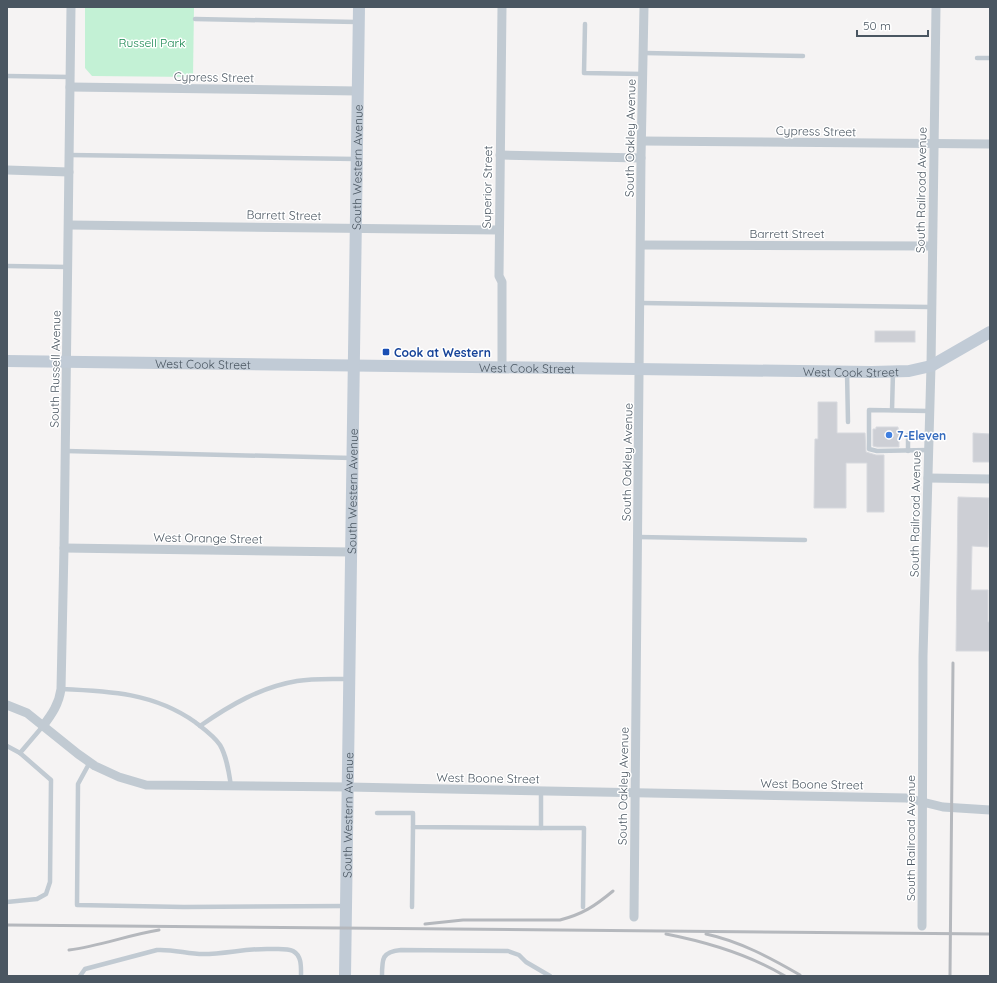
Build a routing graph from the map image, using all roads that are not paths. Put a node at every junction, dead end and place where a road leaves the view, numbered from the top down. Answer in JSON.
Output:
{"nodes":[{"id":1,"x":71,"y":7,"type":"edge"},
{"id":2,"x":359,"y":7,"type":"edge"},
{"id":3,"x":502,"y":7,"type":"edge"},
{"id":4,"x":644,"y":7,"type":"edge"},
{"id":5,"x":936,"y":7,"type":"edge"},
{"id":6,"x":195,"y":19,"type":"dead end"},
{"id":7,"x":358,"y":22,"type":"junction"},
{"id":8,"x":585,"y":24,"type":"dead end"},
{"id":9,"x":644,"y":54,"type":"junction"},
{"id":10,"x":803,"y":56,"type":"dead end"},
{"id":11,"x":977,"y":58,"type":"dead end"},
{"id":12,"x":990,"y":58,"type":"edge"},
{"id":13,"x":643,"y":74,"type":"junction"},
{"id":14,"x":7,"y":76,"type":"edge"},
{"id":15,"x":70,"y":77,"type":"junction"},
{"id":16,"x":70,"y":87,"type":"junction"},
{"id":17,"x":358,"y":91,"type":"junction"},
{"id":18,"x":642,"y":141,"type":"junction"},
{"id":19,"x":934,"y":144,"type":"junction"},
{"id":20,"x":990,"y":144,"type":"edge"},
{"id":21,"x":69,"y":155,"type":"junction"},
{"id":22,"x":500,"y":155,"type":"junction"},
{"id":23,"x":357,"y":158,"type":"junction"},
{"id":24,"x":641,"y":158,"type":"junction"},
{"id":25,"x":7,"y":170,"type":"edge"},
{"id":26,"x":69,"y":172,"type":"junction"},
{"id":27,"x":68,"y":225,"type":"junction"},
{"id":28,"x":356,"y":228,"type":"junction"},
{"id":29,"x":499,"y":230,"type":"junction"},
{"id":30,"x":641,"y":245,"type":"junction"},
{"id":31,"x":932,"y":246,"type":"junction"},
{"id":32,"x":7,"y":266,"type":"edge"},
{"id":33,"x":68,"y":267,"type":"junction"},
{"id":34,"x":641,"y":303,"type":"junction"},
{"id":35,"x":928,"y":307,"type":"dead end"},
{"id":36,"x":990,"y":332,"type":"edge"},
{"id":37,"x":7,"y":361,"type":"edge"},
{"id":38,"x":67,"y":362,"type":"junction"},
{"id":39,"x":354,"y":366,"type":"junction"},
{"id":40,"x":931,"y":366,"type":"junction"},
{"id":41,"x":502,"y":367,"type":"junction"},
{"id":42,"x":640,"y":369,"type":"junction"},
{"id":43,"x":847,"y":372,"type":"junction"},
{"id":44,"x":893,"y":372,"type":"junction"},
{"id":45,"x":892,"y":410,"type":"junction"},
{"id":46,"x":930,"y":410,"type":"junction"},
{"id":47,"x":848,"y":422,"type":"dead end"},
{"id":48,"x":908,"y":435,"type":"dead end"},
{"id":49,"x":928,"y":450,"type":"junction"},
{"id":50,"x":66,"y":451,"type":"junction"},
{"id":51,"x":908,"y":451,"type":"junction"},
{"id":52,"x":352,"y":458,"type":"junction"},
{"id":53,"x":928,"y":478,"type":"junction"},
{"id":54,"x":990,"y":479,"type":"edge"},
{"id":55,"x":638,"y":537,"type":"junction"},
{"id":56,"x":805,"y":540,"type":"dead end"},
{"id":57,"x":64,"y":548,"type":"junction"},
{"id":58,"x":351,"y":552,"type":"junction"},
{"id":59,"x":349,"y":679,"type":"junction"},
{"id":60,"x":61,"y":689,"type":"junction"},
{"id":61,"x":7,"y":705,"type":"edge"},
{"id":62,"x":43,"y":726,"type":"junction"},
{"id":63,"x":200,"y":726,"type":"junction"},
{"id":64,"x":7,"y":746,"type":"edge"},
{"id":65,"x":20,"y":753,"type":"junction"},
{"id":66,"x":90,"y":762,"type":"junction"},
{"id":67,"x":231,"y":786,"type":"junction"},
{"id":68,"x":348,"y":787,"type":"junction"},
{"id":69,"x":541,"y":791,"type":"junction"},
{"id":70,"x":635,"y":793,"type":"junction"},
{"id":71,"x":922,"y":802,"type":"junction"},
{"id":72,"x":990,"y":810,"type":"edge"},
{"id":73,"x":377,"y":813,"type":"dead end"},
{"id":74,"x":413,"y":827,"type":"junction"},
{"id":75,"x":541,"y":828,"type":"junction"},
{"id":76,"x":7,"y":902,"type":"edge"},
{"id":77,"x":346,"y":906,"type":"junction"},
{"id":78,"x":412,"y":907,"type":"dead end"},
{"id":79,"x":584,"y":907,"type":"dead end"},
{"id":80,"x":634,"y":917,"type":"dead end"},
{"id":81,"x":922,"y":926,"type":"dead end"},
{"id":82,"x":80,"y":976,"type":"edge"},
{"id":83,"x":301,"y":976,"type":"edge"},
{"id":84,"x":345,"y":976,"type":"edge"},
{"id":85,"x":382,"y":976,"type":"edge"},
{"id":86,"x":550,"y":976,"type":"edge"}],
"edges":[{"from":1,"to":15,"type":"street","name":"South Russell Avenue"},
{"from":2,"to":7,"type":"street","name":"South Western Avenue"},
{"from":3,"to":22,"type":"street","name":"Superior Street"},
{"from":4,"to":9,"type":"street","name":"South Oakley Avenue"},
{"from":5,"to":19,"type":"street","name":"South Railroad Avenue"},
{"from":6,"to":7,"type":"lane"},
{"from":7,"to":17,"type":"street","name":"South Western Avenue"},
{"from":8,"to":13,"type":"lane"},
{"from":9,"to":10,"type":"lane"},
{"from":9,"to":13,"type":"street","name":"South Oakley Avenue"},
{"from":11,"to":12,"type":"lane"},
{"from":13,"to":18,"type":"street","name":"South Oakley Avenue"},
{"from":14,"to":15,"type":"lane"},
{"from":15,"to":16,"type":"street","name":"South Russell Avenue"},
{"from":16,"to":17,"type":"street","name":"Cypress Street"},
{"from":16,"to":21,"type":"street","name":"South Russell Avenue"},
{"from":17,"to":23,"type":"street","name":"South Western Avenue"},
{"from":18,"to":19,"type":"street","name":"Cypress Street"},
{"from":18,"to":24,"type":"street","name":"South Oakley Avenue"},
{"from":19,"to":20,"type":"street","name":"Cypress Street"},
{"from":19,"to":31,"type":"street","name":"South Railroad Avenue"},
{"from":21,"to":23,"type":"lane"},
{"from":21,"to":26,"type":"street","name":"South Russell Avenue"},
{"from":22,"to":24,"type":"street"},
{"from":22,"to":29,"type":"street","name":"Superior Street"},
{"from":23,"to":28,"type":"street","name":"South Western Avenue"},
{"from":24,"to":30,"type":"street","name":"South Oakley Avenue"},
{"from":25,"to":26,"type":"street"},
{"from":26,"to":27,"type":"street","name":"South Russell Avenue"},
{"from":27,"to":28,"type":"street","name":"Barrett Street"},
{"from":27,"to":33,"type":"street","name":"South Russell Avenue"},
{"from":28,"to":29,"type":"street","name":"Barrett Street"},
{"from":28,"to":39,"type":"street","name":"South Western Avenue"},
{"from":29,"to":41,"type":"street","name":"Superior Street"},
{"from":30,"to":31,"type":"street","name":"Barrett Street"},
{"from":30,"to":34,"type":"street","name":"South Oakley Avenue"},
{"from":31,"to":40,"type":"street","name":"South Railroad Avenue"},
{"from":32,"to":33,"type":"lane"},
{"from":33,"to":38,"type":"street","name":"South Russell Avenue"},
{"from":34,"to":35,"type":"lane"},
{"from":34,"to":42,"type":"street","name":"South Oakley Avenue"},
{"from":36,"to":40,"type":"street","name":"West Cook Street"},
{"from":37,"to":38,"type":"street","name":"West Cook Street"},
{"from":38,"to":39,"type":"street","name":"West Cook Street"},
{"from":38,"to":50,"type":"street","name":"South Russell Avenue"},
{"from":39,"to":41,"type":"street","name":"West Cook Street"},
{"from":39,"to":52,"type":"street","name":"South Western Avenue"},
{"from":40,"to":44,"type":"street","name":"West Cook Street"},
{"from":40,"to":46,"type":"street","name":"South Railroad Avenue"},
{"from":41,"to":42,"type":"street","name":"West Cook Street"},
{"from":42,"to":43,"type":"street","name":"West Cook Street"},
{"from":42,"to":55,"type":"street","name":"South Oakley Avenue"},
{"from":43,"to":44,"type":"street","name":"West Cook Street"},
{"from":43,"to":47,"type":"lane"},
{"from":44,"to":45,"type":"lane"},
{"from":45,"to":46,"type":"lane"},
{"from":45,"to":51,"type":"lane"},
{"from":46,"to":49,"type":"street","name":"South Railroad Avenue"},
{"from":48,"to":51,"type":"lane"},
{"from":49,"to":51,"type":"lane"},
{"from":49,"to":53,"type":"street","name":"South Railroad Avenue"},
{"from":50,"to":52,"type":"lane"},
{"from":50,"to":57,"type":"street","name":"South Russell Avenue"},
{"from":52,"to":58,"type":"street","name":"South Western Avenue"},
{"from":53,"to":54,"type":"street"},
{"from":53,"to":71,"type":"street","name":"South Railroad Avenue"},
{"from":55,"to":56,"type":"lane"},
{"from":55,"to":70,"type":"street","name":"South Oakley Avenue"},
{"from":57,"to":58,"type":"street","name":"West Orange Street"},
{"from":57,"to":60,"type":"street","name":"South Russell Avenue"},
{"from":58,"to":59,"type":"street","name":"South Western Avenue"},
{"from":59,"to":63,"type":"lane"},
{"from":59,"to":68,"type":"street","name":"South Western Avenue"},
{"from":60,"to":62,"type":"street","name":"South Russell Avenue"},
{"from":60,"to":63,"type":"lane"},
{"from":61,"to":62,"type":"street","name":"West Boone Street"},
{"from":62,"to":65,"type":"lane"},
{"from":62,"to":66,"type":"street","name":"West Boone Street"},
{"from":63,"to":67,"type":"lane"},
{"from":64,"to":65,"type":"lane"},
{"from":65,"to":76,"type":"lane"},
{"from":66,"to":67,"type":"street","name":"West Boone Street"},
{"from":66,"to":77,"type":"lane"},
{"from":67,"to":68,"type":"street","name":"West Boone Street"},
{"from":68,"to":69,"type":"street","name":"West Boone Street"},
{"from":68,"to":77,"type":"street","name":"South Western Avenue"},
{"from":69,"to":70,"type":"street","name":"West Boone Street"},
{"from":69,"to":75,"type":"lane"},
{"from":70,"to":71,"type":"street","name":"West Boone Street"},
{"from":70,"to":80,"type":"street","name":"South Oakley Avenue"},
{"from":71,"to":72,"type":"street","name":"West Boone Street"},
{"from":71,"to":81,"type":"street","name":"South Railroad Avenue"},
{"from":73,"to":74,"type":"lane"},
{"from":74,"to":75,"type":"lane"},
{"from":74,"to":78,"type":"lane"},
{"from":75,"to":79,"type":"lane"},
{"from":77,"to":84,"type":"street","name":"South Western Avenue"},
{"from":82,"to":83,"type":"lane"},
{"from":85,"to":86,"type":"lane"}]}
